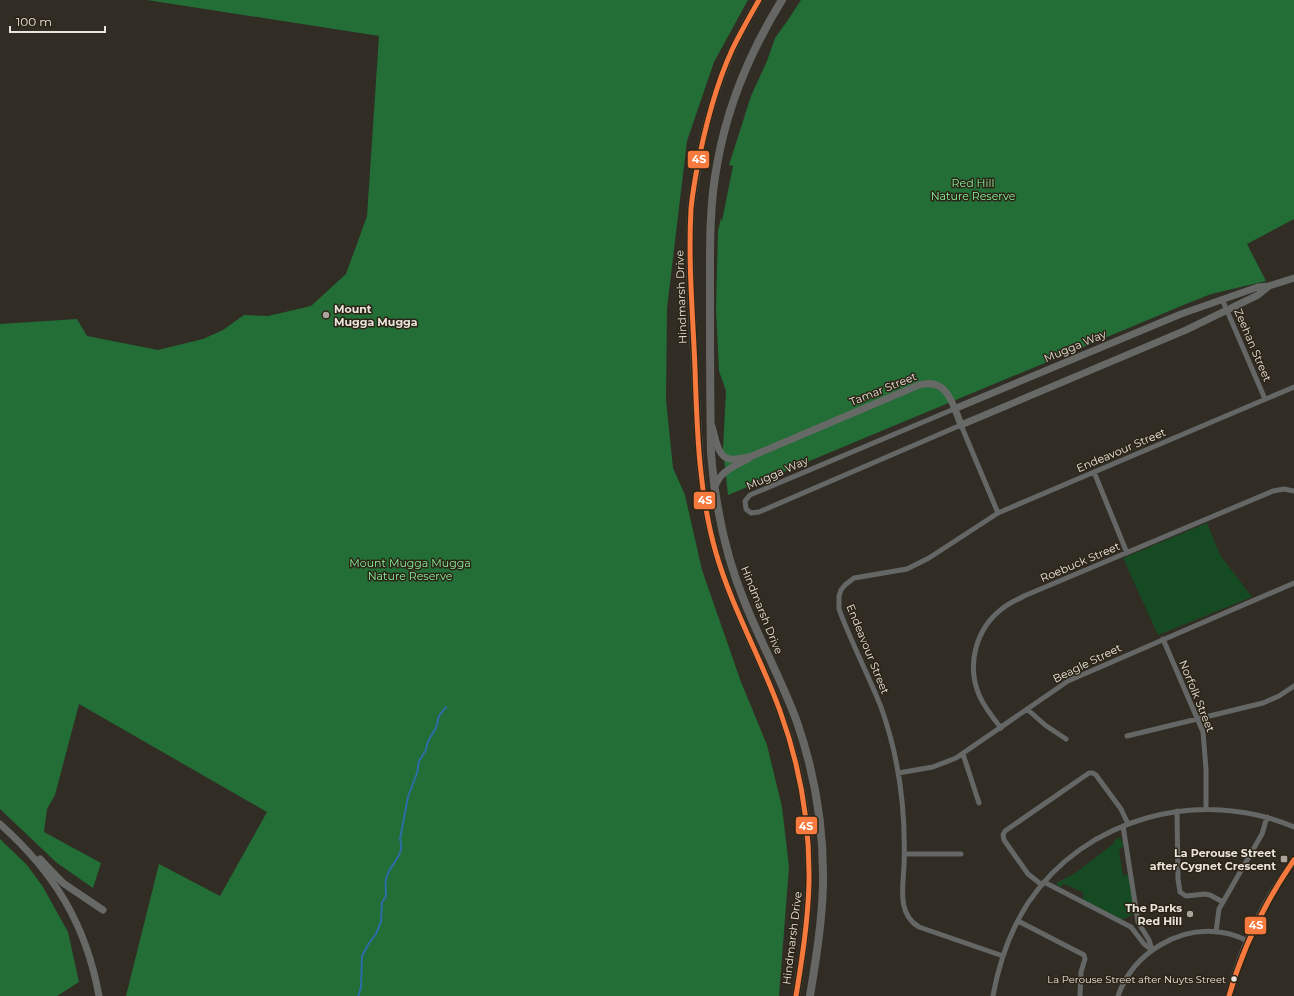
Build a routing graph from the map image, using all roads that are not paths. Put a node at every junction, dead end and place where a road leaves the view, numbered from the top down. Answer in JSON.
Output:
{"nodes":[{"id":1,"x":759,"y":0,"type":"edge"},
{"id":2,"x":782,"y":0,"type":"edge"},
{"id":3,"x":1294,"y":278,"type":"edge"},
{"id":4,"x":1269,"y":286,"type":"junction"},
{"id":5,"x":1222,"y":299,"type":"junction"},
{"id":6,"x":1227,"y":310,"type":"junction"},
{"id":7,"x":1294,"y":387,"type":"edge"},
{"id":8,"x":1265,"y":399,"type":"junction"},
{"id":9,"x":954,"y":409,"type":"junction"},
{"id":10,"x":710,"y":419,"type":"junction"},
{"id":11,"x":961,"y":425,"type":"junction"},
{"id":12,"x":752,"y":456,"type":"junction"},
{"id":13,"x":1094,"y":472,"type":"junction"},
{"id":14,"x":714,"y":487,"type":"junction"},
{"id":15,"x":1294,"y":491,"type":"edge"},
{"id":16,"x":998,"y":513,"type":"junction"},
{"id":17,"x":1127,"y":553,"type":"junction"},
{"id":18,"x":1294,"y":583,"type":"edge"},
{"id":19,"x":1163,"y":639,"type":"junction"},
{"id":20,"x":1294,"y":686,"type":"edge"},
{"id":21,"x":1027,"y":710,"type":"junction"},
{"id":22,"x":1198,"y":719,"type":"junction"},
{"id":23,"x":1001,"y":728,"type":"junction"},
{"id":24,"x":1127,"y":736,"type":"dead end"},
{"id":25,"x":1066,"y":739,"type":"dead end"},
{"id":26,"x":963,"y":754,"type":"junction"},
{"id":27,"x":898,"y":773,"type":"junction"},
{"id":28,"x":978,"y":803,"type":"dead end"},
{"id":29,"x":1206,"y":809,"type":"junction"},
{"id":30,"x":1177,"y":811,"type":"junction"},
{"id":31,"x":1267,"y":817,"type":"junction"},
{"id":32,"x":0,"y":824,"type":"edge"},
{"id":33,"x":1126,"y":825,"type":"junction"},
{"id":34,"x":1294,"y":827,"type":"edge"},
{"id":35,"x":25,"y":848,"type":"junction"},
{"id":36,"x":905,"y":854,"type":"junction"},
{"id":37,"x":961,"y":854,"type":"dead end"},
{"id":38,"x":1294,"y":860,"type":"edge"},
{"id":39,"x":1043,"y":884,"type":"junction"},
{"id":40,"x":1223,"y":902,"type":"junction"},
{"id":41,"x":103,"y":910,"type":"dead end"},
{"id":42,"x":1018,"y":921,"type":"junction"},
{"id":43,"x":1216,"y":932,"type":"junction"},
{"id":44,"x":1248,"y":941,"type":"junction"},
{"id":45,"x":1152,"y":950,"type":"junction"},
{"id":46,"x":1003,"y":956,"type":"junction"},
{"id":47,"x":99,"y":996,"type":"edge"},
{"id":48,"x":796,"y":996,"type":"edge"},
{"id":49,"x":810,"y":996,"type":"edge"},
{"id":50,"x":993,"y":996,"type":"edge"},
{"id":51,"x":1080,"y":996,"type":"edge"},
{"id":52,"x":1118,"y":996,"type":"edge"},
{"id":53,"x":1229,"y":996,"type":"edge"}],
"edges":[{"from":1,"to":48,"type":"main road","name":"Hindmarsh Drive"},
{"from":2,"to":10,"type":"main road","name":"Hindmarsh Drive"},
{"from":3,"to":4,"type":"main road","name":"Mugga Way"},
{"from":4,"to":5,"type":"main road","name":"Mugga Way"},
{"from":4,"to":6,"type":"main road","name":"Mugga Way"},
{"from":5,"to":6,"type":"street","name":"Zeehan Street"},
{"from":5,"to":9,"type":"main road","name":"Mugga Way"},
{"from":6,"to":8,"type":"street","name":"Zeehan Street"},
{"from":6,"to":11,"type":"main road","name":"Mugga Way"},
{"from":7,"to":8,"type":"street","name":"Endeavour Street"},
{"from":8,"to":13,"type":"street","name":"Endeavour Street"},
{"from":9,"to":11,"type":"main road","name":"Tamar Street"},
{"from":9,"to":11,"type":"street","name":"Mugga Way"},
{"from":9,"to":12,"type":"main road","name":"Tamar Street"},
{"from":10,"to":12,"type":"main road","name":"Tamar Street"},
{"from":10,"to":14,"type":"main road","name":"Hindmarsh Drive"},
{"from":11,"to":16,"type":"street","name":"Tamar Street"},
{"from":12,"to":14,"type":"main road","name":"Tamar Street"},
{"from":13,"to":16,"type":"street","name":"Endeavour Street"},
{"from":13,"to":17,"type":"street"},
{"from":14,"to":49,"type":"main road","name":"Hindmarsh Drive"},
{"from":15,"to":17,"type":"street","name":"Roebuck Street"},
{"from":16,"to":27,"type":"street","name":"Endeavour Street"},
{"from":17,"to":23,"type":"street","name":"Roebuck Street"},
{"from":18,"to":19,"type":"street","name":"Beagle Street"},
{"from":19,"to":21,"type":"street","name":"Beagle Street"},
{"from":19,"to":22,"type":"street","name":"Norfolk Street"},
{"from":20,"to":22,"type":"street"},
{"from":21,"to":23,"type":"street","name":"Beagle Street"},
{"from":21,"to":25,"type":"street"},
{"from":22,"to":24,"type":"street"},
{"from":22,"to":29,"type":"street","name":"Norfolk Street"},
{"from":23,"to":26,"type":"street","name":"Beagle Street"},
{"from":26,"to":27,"type":"street","name":"Beagle Street"},
{"from":26,"to":28,"type":"street"},
{"from":27,"to":36,"type":"street","name":"Endeavour Street"},
{"from":29,"to":30,"type":"street"},
{"from":29,"to":31,"type":"street"},
{"from":30,"to":33,"type":"street"},
{"from":30,"to":40,"type":"street"},
{"from":31,"to":34,"type":"street"},
{"from":31,"to":40,"type":"street"},
{"from":32,"to":35,"type":"main road"},
{"from":33,"to":39,"type":"street"},
{"from":33,"to":39,"type":"street"},
{"from":33,"to":45,"type":"street"},
{"from":35,"to":41,"type":"main road"},
{"from":35,"to":47,"type":"main road"},
{"from":36,"to":37,"type":"street"},
{"from":36,"to":46,"type":"street","name":"Endeavour Street"},
{"from":38,"to":44,"type":"main road"},
{"from":39,"to":42,"type":"street"},
{"from":39,"to":45,"type":"street"},
{"from":40,"to":43,"type":"street"},
{"from":42,"to":46,"type":"street"},
{"from":42,"to":51,"type":"street"},
{"from":43,"to":44,"type":"street"},
{"from":43,"to":45,"type":"street"},
{"from":44,"to":53,"type":"main road"},
{"from":45,"to":52,"type":"street"},
{"from":46,"to":50,"type":"street"}]}
